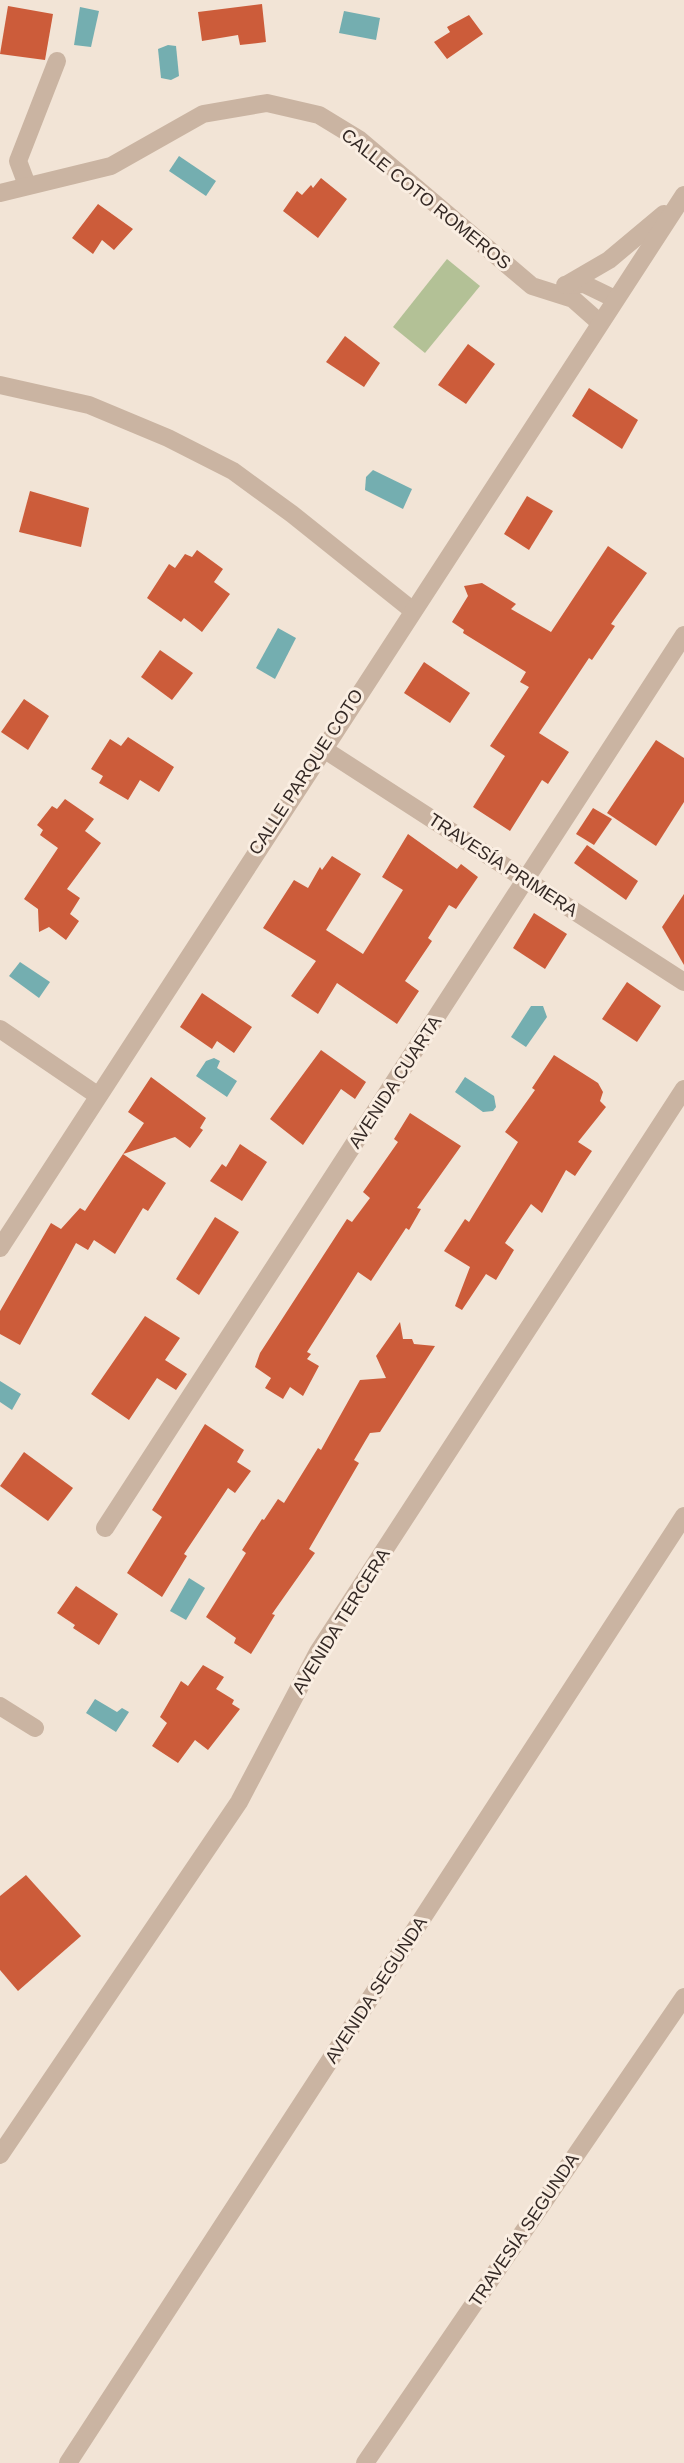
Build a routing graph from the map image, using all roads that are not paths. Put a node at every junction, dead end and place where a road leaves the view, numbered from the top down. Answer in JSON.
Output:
{"nodes":[{"id":1,"x":57,"y":61,"type":"dead end"},
{"id":2,"x":27,"y":185,"type":"junction"},
{"id":3,"x":0,"y":193,"type":"edge"},
{"id":4,"x":682,"y":197,"type":"edge"},
{"id":5,"x":566,"y":285,"type":"junction"},
{"id":6,"x":532,"y":286,"type":"junction"},
{"id":7,"x":615,"y":299,"type":"junction"},
{"id":8,"x":599,"y":322,"type":"junction"},
{"id":9,"x":0,"y":385,"type":"edge"},
{"id":10,"x":411,"y":610,"type":"junction"},
{"id":11,"x":684,"y":635,"type":"edge"},
{"id":12,"x":322,"y":748,"type":"junction"},
{"id":13,"x":527,"y":880,"type":"junction"},
{"id":14,"x":684,"y":982,"type":"edge"},
{"id":15,"x":0,"y":1029,"type":"edge"},
{"id":16,"x":684,"y":1089,"type":"edge"},
{"id":17,"x":97,"y":1095,"type":"junction"},
{"id":18,"x":0,"y":1248,"type":"edge"},
{"id":19,"x":684,"y":1516,"type":"edge"},
{"id":20,"x":105,"y":1528,"type":"dead end"},
{"id":21,"x":0,"y":1706,"type":"edge"},
{"id":22,"x":35,"y":1727,"type":"dead end"},
{"id":23,"x":684,"y":1997,"type":"edge"},
{"id":24,"x":0,"y":2155,"type":"edge"},
{"id":25,"x":68,"y":2463,"type":"edge"},
{"id":26,"x":365,"y":2463,"type":"edge"}],
"edges":[{"from":1,"to":2,"type":"street"},
{"from":2,"to":3,"type":"street","name":"CALLE COTO ROMEROS"},
{"from":2,"to":6,"type":"street","name":"CALLE COTO ROMEROS"},
{"from":4,"to":5,"type":"street"},
{"from":4,"to":7,"type":"street","name":"CALLE PARQUE COTO"},
{"from":5,"to":6,"type":"street"},
{"from":5,"to":7,"type":"street"},
{"from":6,"to":8,"type":"street"},
{"from":7,"to":8,"type":"street","name":"CALLE PARQUE COTO"},
{"from":8,"to":10,"type":"street","name":"CALLE PARQUE COTO"},
{"from":9,"to":10,"type":"street"},
{"from":10,"to":12,"type":"street","name":"CALLE PARQUE COTO"},
{"from":11,"to":13,"type":"street","name":"AVENIDA CUARTA"},
{"from":12,"to":13,"type":"street","name":"TRAVESÍA PRIMERA"},
{"from":12,"to":17,"type":"street","name":"CALLE PARQUE COTO"},
{"from":13,"to":14,"type":"street","name":"TRAVESÍA PRIMERA"},
{"from":13,"to":20,"type":"street","name":"AVENIDA CUARTA"},
{"from":15,"to":17,"type":"street"},
{"from":16,"to":24,"type":"street","name":"AVENIDA TERCERA"},
{"from":17,"to":18,"type":"street","name":"CALLE PARQUE COTO"},
{"from":19,"to":25,"type":"street","name":"AVENIDA SEGUNDA"},
{"from":21,"to":22,"type":"street"},
{"from":23,"to":26,"type":"street","name":"TRAVESÍA SEGUNDA"}]}
